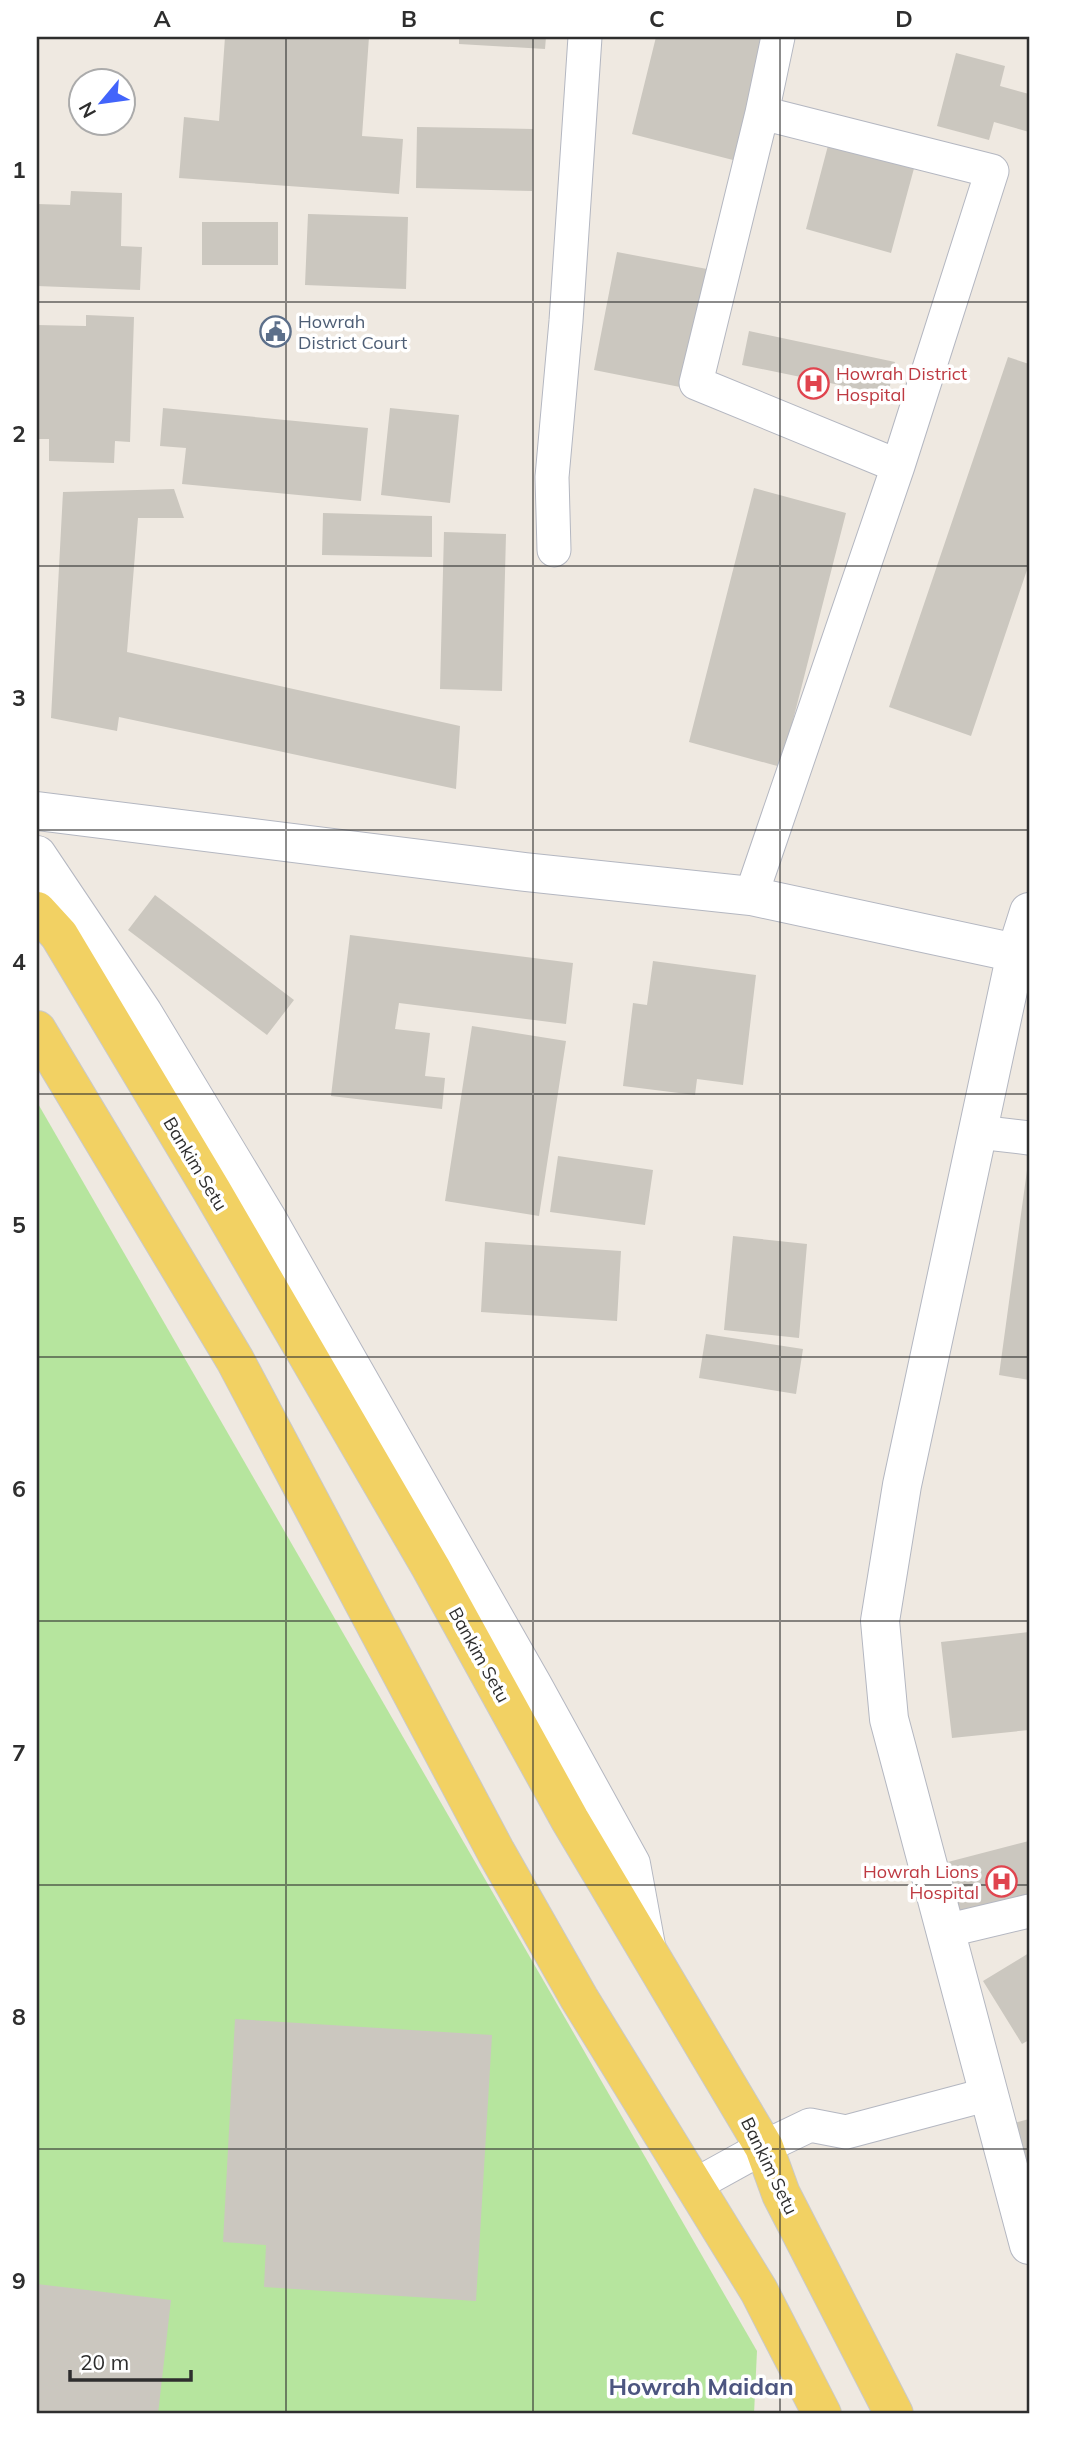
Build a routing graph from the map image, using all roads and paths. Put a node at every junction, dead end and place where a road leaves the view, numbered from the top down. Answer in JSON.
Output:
{"nodes":[{"id":1,"x":585,"y":37,"type":"edge"},
{"id":2,"x":778,"y":37,"type":"edge"},
{"id":3,"x":762,"y":113,"type":"junction"},
{"id":4,"x":898,"y":466,"type":"junction"},
{"id":5,"x":554,"y":550,"type":"dead end"},
{"id":6,"x":37,"y":811,"type":"edge"},
{"id":7,"x":37,"y":855,"type":"edge"},
{"id":8,"x":751,"y":897,"type":"junction"},
{"id":9,"x":37,"y":911,"type":"edge"},
{"id":10,"x":1029,"y":912,"type":"edge"},
{"id":11,"x":1016,"y":953,"type":"junction"},
{"id":12,"x":37,"y":1030,"type":"edge"},
{"id":13,"x":978,"y":1132,"type":"junction"},
{"id":14,"x":1029,"y":1138,"type":"edge"},
{"id":15,"x":1029,"y":1911,"type":"edge"},
{"id":16,"x":946,"y":1931,"type":"junction"},
{"id":17,"x":647,"y":1947,"type":"junction"},
{"id":18,"x":989,"y":2094,"type":"junction"},
{"id":19,"x":764,"y":2147,"type":"junction"},
{"id":20,"x":695,"y":2185,"type":"junction"},
{"id":21,"x":1029,"y":2245,"type":"edge"},
{"id":22,"x":822,"y":2414,"type":"edge"},
{"id":23,"x":894,"y":2414,"type":"edge"}],
"edges":[{"from":1,"to":5,"type":"street"},
{"from":2,"to":3,"type":"street"},
{"from":3,"to":4,"type":"street"},
{"from":3,"to":4,"type":"street"},
{"from":4,"to":8,"type":"street"},
{"from":6,"to":8,"type":"street"},
{"from":7,"to":17,"type":"street"},
{"from":8,"to":11,"type":"street"},
{"from":9,"to":17,"type":"main road","name":"Bankim Setu"},
{"from":10,"to":11,"type":"street"},
{"from":11,"to":13,"type":"street"},
{"from":12,"to":20,"type":"main road"},
{"from":13,"to":14,"type":"street"},
{"from":13,"to":16,"type":"street"},
{"from":15,"to":16,"type":"street"},
{"from":16,"to":18,"type":"street"},
{"from":17,"to":19,"type":"main road","name":"Bankim Setu"},
{"from":18,"to":19,"type":"street"},
{"from":18,"to":21,"type":"street"},
{"from":19,"to":20,"type":"street"},
{"from":19,"to":23,"type":"main road","name":"Bankim Setu"},
{"from":20,"to":22,"type":"main road"}]}
